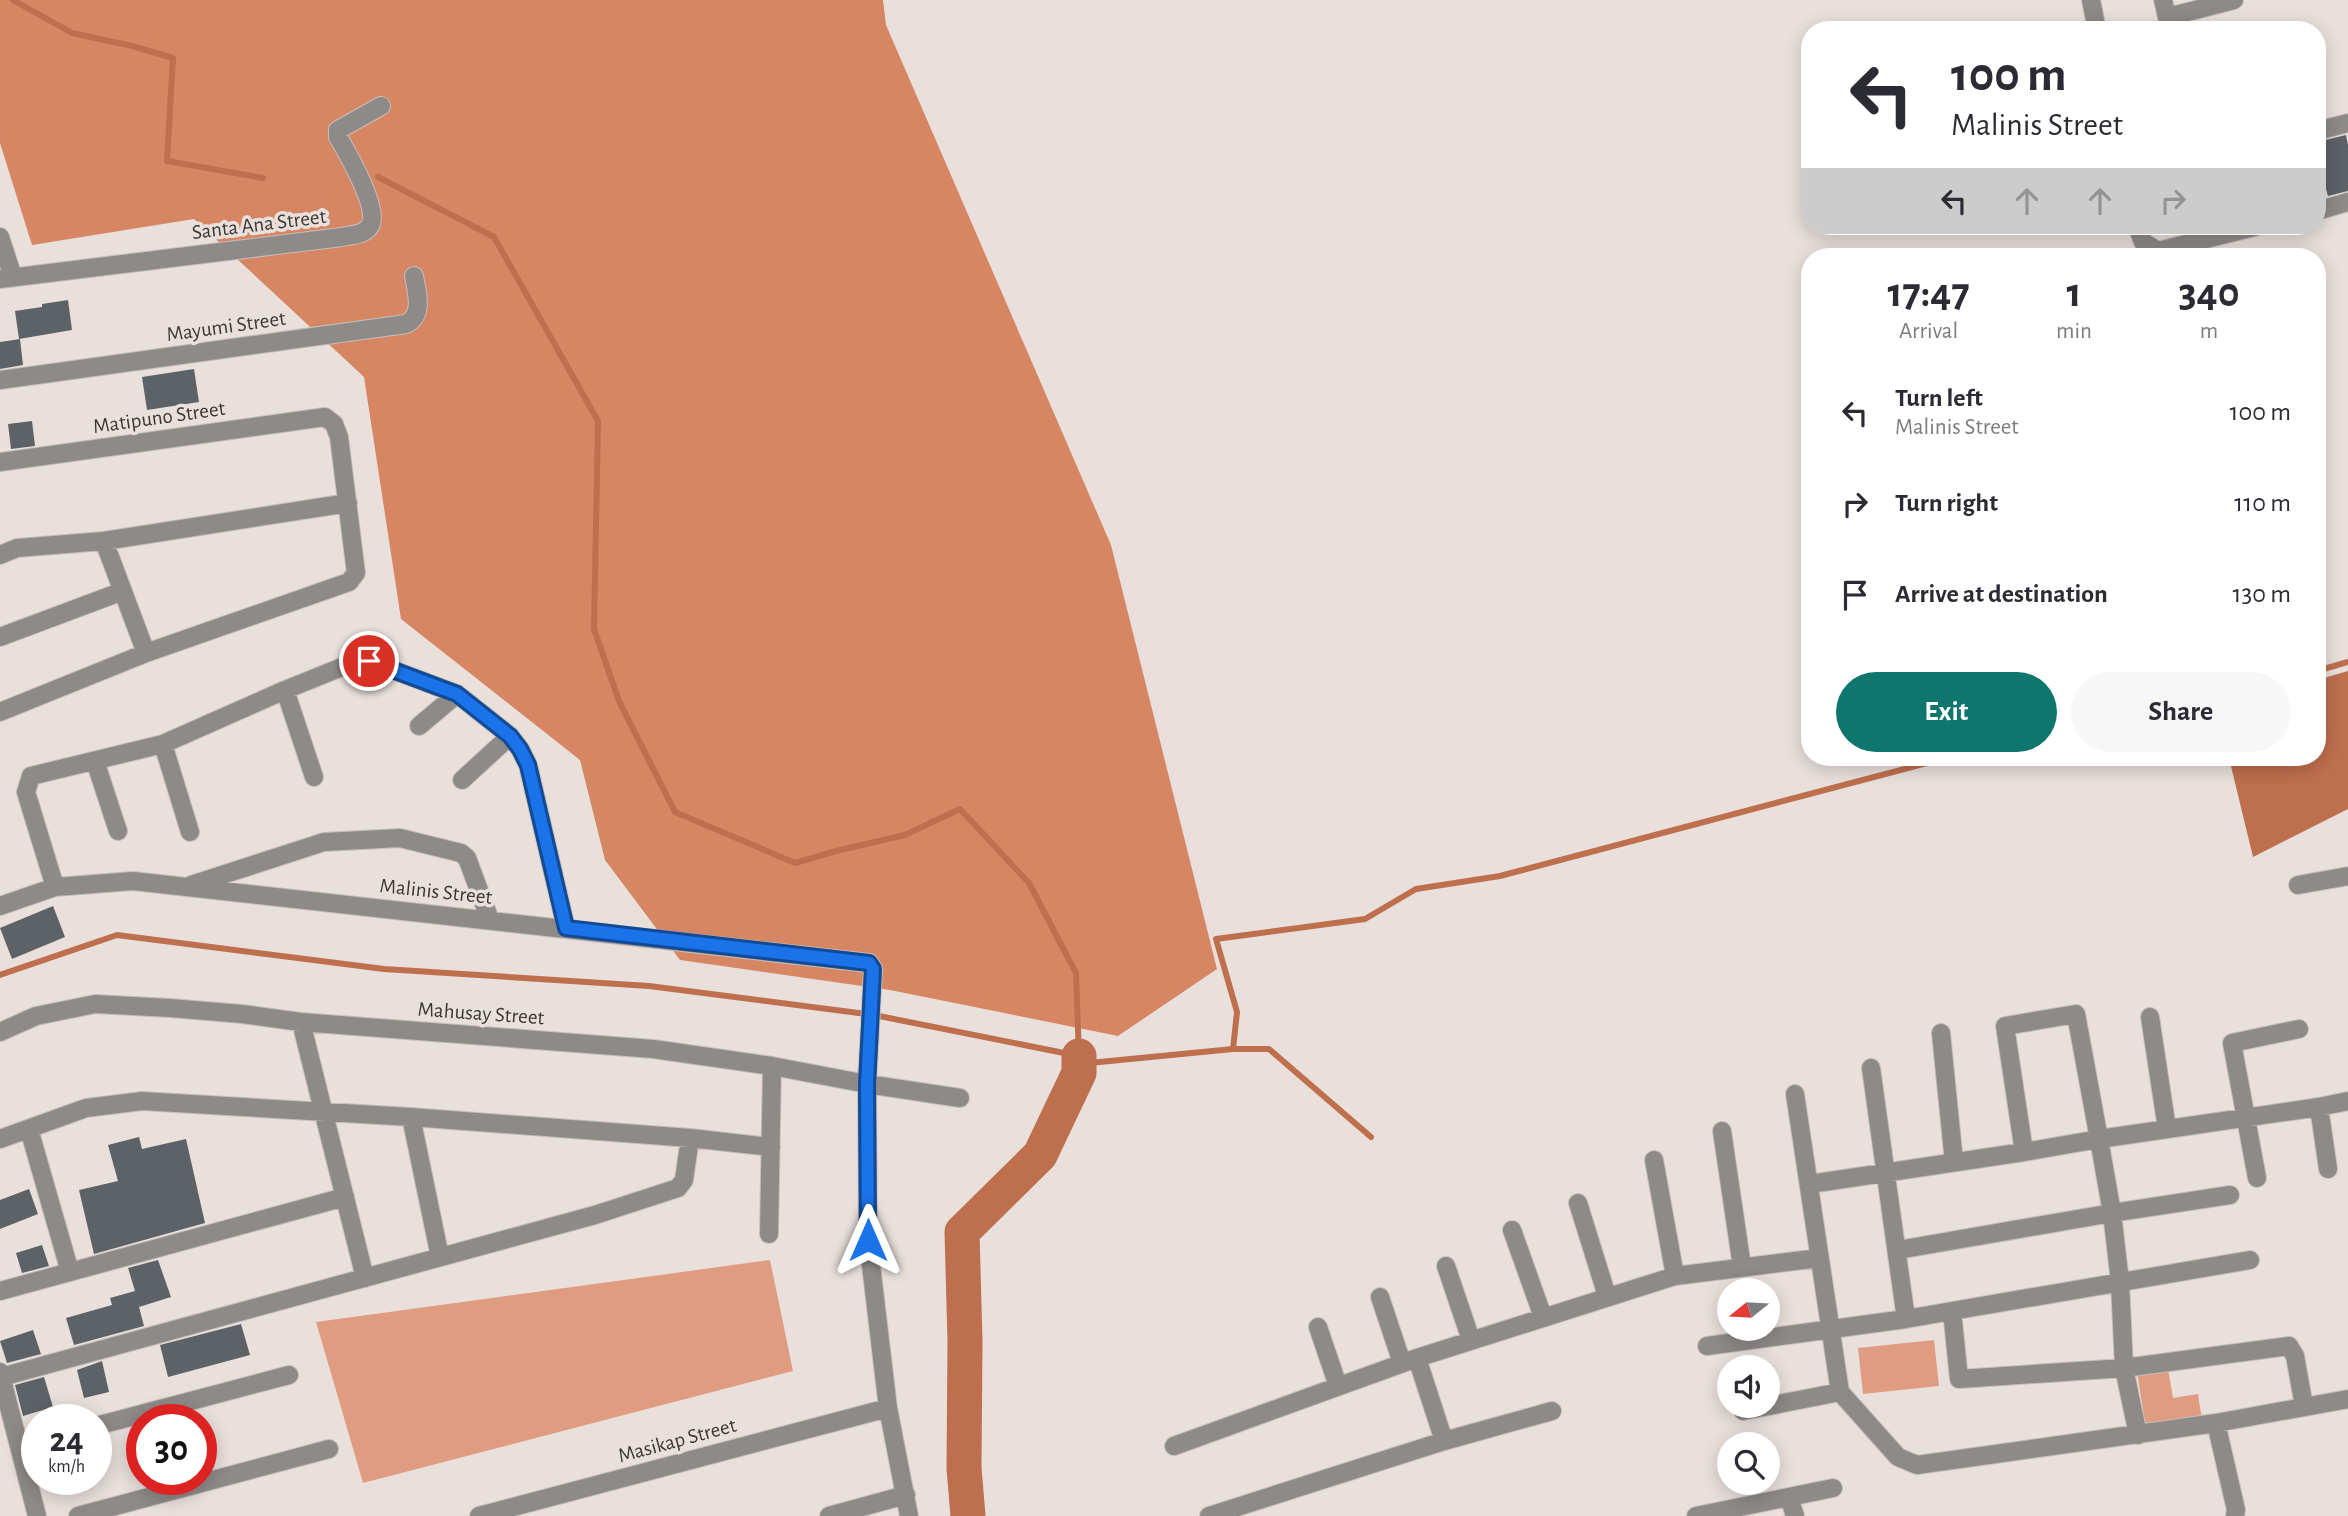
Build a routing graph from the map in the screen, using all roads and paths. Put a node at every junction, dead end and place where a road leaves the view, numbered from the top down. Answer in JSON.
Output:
{"nodes":[{"id":1,"x":2091,"y":0,"type":"edge"},
{"id":2,"x":2234,"y":0,"type":"edge"},
{"id":3,"x":2167,"y":16,"type":"edge"},
{"id":4,"x":2095,"y":21,"type":"edge"},
{"id":5,"x":381,"y":106,"type":"dead end"},
{"id":6,"x":2348,"y":123,"type":"edge"},
{"id":7,"x":2326,"y":129,"type":"edge"},
{"id":8,"x":2348,"y":202,"type":"edge"},
{"id":9,"x":2326,"y":208,"type":"edge"},
{"id":10,"x":2140,"y":235,"type":"edge"},
{"id":11,"x":2222,"y":235,"type":"edge"},
{"id":12,"x":0,"y":237,"type":"edge"},
{"id":13,"x":2153,"y":248,"type":"edge"},
{"id":14,"x":2170,"y":248,"type":"edge"},
{"id":15,"x":414,"y":276,"type":"dead end"},
{"id":16,"x":6,"y":278,"type":"edge"},
{"id":17,"x":0,"y":380,"type":"edge"},
{"id":18,"x":0,"y":462,"type":"edge"},
{"id":19,"x":348,"y":503,"type":"junction"},
{"id":20,"x":104,"y":541,"type":"junction"},
{"id":21,"x":0,"y":555,"type":"edge"},
{"id":22,"x":123,"y":591,"type":"junction"},
{"id":23,"x":0,"y":638,"type":"edge"},
{"id":24,"x":146,"y":653,"type":"junction"},
{"id":25,"x":285,"y":690,"type":"junction"},
{"id":26,"x":457,"y":694,"type":"junction"},
{"id":27,"x":0,"y":712,"type":"edge"},
{"id":28,"x":419,"y":726,"type":"dead end"},
{"id":29,"x":510,"y":736,"type":"junction"},
{"id":30,"x":163,"y":744,"type":"junction"},
{"id":31,"x":95,"y":761,"type":"junction"},
{"id":32,"x":314,"y":776,"type":"dead end"},
{"id":33,"x":461,"y":780,"type":"dead end"},
{"id":34,"x":118,"y":831,"type":"dead end"},
{"id":35,"x":190,"y":832,"type":"dead end"},
{"id":36,"x":2348,"y":876,"type":"edge"},
{"id":37,"x":2298,"y":885,"type":"dead end"},
{"id":38,"x":186,"y":886,"type":"junction"},
{"id":39,"x":55,"y":887,"type":"junction"},
{"id":40,"x":0,"y":906,"type":"edge"},
{"id":41,"x":490,"y":920,"type":"junction"},
{"id":42,"x":566,"y":928,"type":"junction"},
{"id":43,"x":2150,"y":1017,"type":"dead end"},
{"id":44,"x":301,"y":1022,"type":"junction"},
{"id":45,"x":2299,"y":1029,"type":"dead end"},
{"id":46,"x":0,"y":1032,"type":"edge"},
{"id":47,"x":1941,"y":1033,"type":"dead end"},
{"id":48,"x":772,"y":1066,"type":"junction"},
{"id":49,"x":1871,"y":1068,"type":"dead end"},
{"id":50,"x":867,"y":1084,"type":"junction"},
{"id":51,"x":1795,"y":1094,"type":"dead end"},
{"id":52,"x":960,"y":1098,"type":"dead end"},
{"id":53,"x":2348,"y":1101,"type":"edge"},
{"id":54,"x":2319,"y":1107,"type":"junction"},
{"id":55,"x":323,"y":1112,"type":"junction"},
{"id":56,"x":411,"y":1117,"type":"junction"},
{"id":57,"x":2245,"y":1117,"type":"junction"},
{"id":58,"x":29,"y":1129,"type":"junction"},
{"id":59,"x":2167,"y":1129,"type":"junction"},
{"id":60,"x":1722,"y":1131,"type":"dead end"},
{"id":61,"x":690,"y":1138,"type":"junction"},
{"id":62,"x":0,"y":1139,"type":"edge"},
{"id":63,"x":2099,"y":1139,"type":"junction"},
{"id":64,"x":771,"y":1147,"type":"junction"},
{"id":65,"x":2024,"y":1152,"type":"junction"},
{"id":66,"x":1654,"y":1160,"type":"dead end"},
{"id":67,"x":1954,"y":1162,"type":"junction"},
{"id":68,"x":2328,"y":1169,"type":"dead end"},
{"id":69,"x":1886,"y":1171,"type":"junction"},
{"id":70,"x":2258,"y":1178,"type":"dead end"},
{"id":71,"x":1810,"y":1184,"type":"junction"},
{"id":72,"x":2231,"y":1195,"type":"dead end"},
{"id":73,"x":345,"y":1198,"type":"junction"},
{"id":74,"x":1578,"y":1203,"type":"dead end"},
{"id":75,"x":2112,"y":1213,"type":"junction"},
{"id":76,"x":1512,"y":1230,"type":"dead end"},
{"id":77,"x":769,"y":1234,"type":"dead end"},
{"id":78,"x":1898,"y":1250,"type":"junction"},
{"id":79,"x":440,"y":1257,"type":"junction"},
{"id":80,"x":1819,"y":1258,"type":"junction"},
{"id":81,"x":2250,"y":1260,"type":"dead end"},
{"id":82,"x":1446,"y":1266,"type":"dead end"},
{"id":83,"x":1742,"y":1268,"type":"junction"},
{"id":84,"x":70,"y":1272,"type":"junction"},
{"id":85,"x":1675,"y":1276,"type":"junction"},
{"id":86,"x":365,"y":1278,"type":"junction"},
{"id":87,"x":2120,"y":1282,"type":"junction"},
{"id":88,"x":0,"y":1291,"type":"edge"},
{"id":89,"x":1607,"y":1296,"type":"junction"},
{"id":90,"x":1380,"y":1297,"type":"dead end"},
{"id":91,"x":1952,"y":1311,"type":"junction"},
{"id":92,"x":1543,"y":1317,"type":"junction"},
{"id":93,"x":1906,"y":1319,"type":"junction"},
{"id":94,"x":1318,"y":1327,"type":"dead end"},
{"id":95,"x":1830,"y":1331,"type":"junction"},
{"id":96,"x":1471,"y":1340,"type":"junction"},
{"id":97,"x":1706,"y":1346,"type":"dead end"},
{"id":98,"x":1410,"y":1360,"type":"junction"},
{"id":99,"x":2124,"y":1368,"type":"junction"},
{"id":100,"x":1,"y":1374,"type":"edge"},
{"id":101,"x":289,"y":1375,"type":"dead end"},
{"id":102,"x":1338,"y":1386,"type":"junction"},
{"id":103,"x":1840,"y":1392,"type":"junction"},
{"id":104,"x":2348,"y":1399,"type":"edge"},
{"id":105,"x":1780,"y":1404,"type":"edge"},
{"id":106,"x":2304,"y":1406,"type":"junction"},
{"id":107,"x":888,"y":1408,"type":"junction"},
{"id":108,"x":1552,"y":1411,"type":"dead end"},
{"id":109,"x":112,"y":1422,"type":"edge"},
{"id":110,"x":2217,"y":1423,"type":"junction"},
{"id":111,"x":21,"y":1426,"type":"edge"},
{"id":112,"x":2138,"y":1435,"type":"junction"},
{"id":113,"x":1444,"y":1441,"type":"junction"},
{"id":114,"x":1174,"y":1446,"type":"dead end"},
{"id":115,"x":328,"y":1449,"type":"dead end"},
{"id":116,"x":1833,"y":1488,"type":"dead end"},
{"id":117,"x":34,"y":1495,"type":"edge"},
{"id":118,"x":906,"y":1495,"type":"junction"},
{"id":119,"x":1789,"y":1497,"type":"junction"},
{"id":120,"x":37,"y":1516,"type":"edge"},
{"id":121,"x":78,"y":1516,"type":"edge"},
{"id":122,"x":479,"y":1516,"type":"edge"},
{"id":123,"x":829,"y":1516,"type":"edge"},
{"id":124,"x":909,"y":1516,"type":"edge"},
{"id":125,"x":1209,"y":1516,"type":"edge"},
{"id":126,"x":1696,"y":1516,"type":"edge"},
{"id":127,"x":1795,"y":1516,"type":"edge"},
{"id":128,"x":2235,"y":1516,"type":"edge"}],
"edges":[{"from":1,"to":4,"type":"street"},
{"from":2,"to":3,"type":"street"},
{"from":5,"to":16,"type":"street","name":"Santa Ana Street"},
{"from":6,"to":7,"type":"street"},
{"from":8,"to":9,"type":"street"},
{"from":10,"to":13,"type":"street"},
{"from":11,"to":14,"type":"street"},
{"from":12,"to":16,"type":"street"},
{"from":15,"to":17,"type":"street","name":"Mayumi Street"},
{"from":18,"to":19,"type":"street","name":"Matipuno Street"},
{"from":19,"to":20,"type":"street"},
{"from":19,"to":24,"type":"street"},
{"from":20,"to":21,"type":"street"},
{"from":20,"to":22,"type":"street"},
{"from":22,"to":23,"type":"street"},
{"from":22,"to":24,"type":"street"},
{"from":24,"to":27,"type":"street"},
{"from":25,"to":26,"type":"street"},
{"from":25,"to":30,"type":"street"},
{"from":25,"to":32,"type":"street"},
{"from":26,"to":28,"type":"street"},
{"from":26,"to":29,"type":"street"},
{"from":29,"to":33,"type":"street"},
{"from":29,"to":42,"type":"street"},
{"from":30,"to":31,"type":"street"},
{"from":30,"to":35,"type":"street"},
{"from":31,"to":34,"type":"street"},
{"from":31,"to":39,"type":"street"},
{"from":36,"to":37,"type":"street"},
{"from":38,"to":39,"type":"street","name":"Malinis Street"},
{"from":38,"to":41,"type":"street","name":"Malinis Street"},
{"from":38,"to":41,"type":"street"},
{"from":39,"to":40,"type":"street","name":"Malinis Street"},
{"from":41,"to":42,"type":"street","name":"Malinis Street"},
{"from":42,"to":50,"type":"street","name":"Malinis Street"},
{"from":43,"to":59,"type":"street"},
{"from":44,"to":46,"type":"street","name":"Mahusay Street"},
{"from":44,"to":48,"type":"street","name":"Mahusay Street"},
{"from":44,"to":55,"type":"street"},
{"from":45,"to":57,"type":"street"},
{"from":47,"to":67,"type":"street"},
{"from":48,"to":50,"type":"street","name":"Mahusay Street"},
{"from":48,"to":64,"type":"street"},
{"from":49,"to":69,"type":"street"},
{"from":50,"to":52,"type":"street","name":"Mahusay Street"},
{"from":50,"to":107,"type":"street"},
{"from":51,"to":71,"type":"street"},
{"from":53,"to":54,"type":"street"},
{"from":54,"to":57,"type":"street"},
{"from":54,"to":68,"type":"street"},
{"from":55,"to":56,"type":"street"},
{"from":55,"to":58,"type":"street"},
{"from":55,"to":73,"type":"street"},
{"from":56,"to":61,"type":"street"},
{"from":56,"to":79,"type":"street"},
{"from":57,"to":59,"type":"street"},
{"from":57,"to":70,"type":"street"},
{"from":58,"to":62,"type":"street"},
{"from":58,"to":84,"type":"street"},
{"from":59,"to":63,"type":"street"},
{"from":60,"to":83,"type":"street"},
{"from":61,"to":64,"type":"street"},
{"from":61,"to":79,"type":"street"},
{"from":63,"to":65,"type":"street"},
{"from":63,"to":65,"type":"street"},
{"from":63,"to":75,"type":"street"},
{"from":64,"to":77,"type":"street"},
{"from":65,"to":67,"type":"street"},
{"from":66,"to":85,"type":"street"},
{"from":67,"to":69,"type":"street"},
{"from":69,"to":71,"type":"street"},
{"from":69,"to":78,"type":"street"},
{"from":71,"to":80,"type":"street"},
{"from":72,"to":75,"type":"street"},
{"from":73,"to":84,"type":"street"},
{"from":73,"to":86,"type":"street"},
{"from":74,"to":89,"type":"street"},
{"from":75,"to":78,"type":"street"},
{"from":75,"to":87,"type":"street"},
{"from":76,"to":92,"type":"street"},
{"from":78,"to":93,"type":"street"},
{"from":79,"to":86,"type":"street"},
{"from":80,"to":83,"type":"street"},
{"from":80,"to":95,"type":"street"},
{"from":81,"to":87,"type":"street"},
{"from":82,"to":96,"type":"street"},
{"from":83,"to":85,"type":"street"},
{"from":84,"to":88,"type":"street"},
{"from":85,"to":89,"type":"street"},
{"from":86,"to":100,"type":"street"},
{"from":87,"to":91,"type":"street"},
{"from":87,"to":99,"type":"street"},
{"from":89,"to":92,"type":"street"},
{"from":90,"to":98,"type":"street"},
{"from":91,"to":93,"type":"street"},
{"from":91,"to":99,"type":"street"},
{"from":92,"to":96,"type":"street"},
{"from":93,"to":95,"type":"street"},
{"from":94,"to":102,"type":"street"},
{"from":95,"to":97,"type":"street"},
{"from":95,"to":103,"type":"street"},
{"from":96,"to":98,"type":"street"},
{"from":98,"to":102,"type":"street"},
{"from":98,"to":113,"type":"street"},
{"from":99,"to":106,"type":"street"},
{"from":99,"to":112,"type":"street"},
{"from":100,"to":111,"type":"street"},
{"from":101,"to":109,"type":"street"},
{"from":102,"to":114,"type":"street"},
{"from":103,"to":105,"type":"street"},
{"from":103,"to":112,"type":"street"},
{"from":104,"to":106,"type":"street"},
{"from":106,"to":110,"type":"street"},
{"from":107,"to":118,"type":"street"},
{"from":107,"to":122,"type":"street","name":"Masikap Street"},
{"from":108,"to":113,"type":"street"},
{"from":110,"to":112,"type":"street"},
{"from":110,"to":128,"type":"street"},
{"from":113,"to":125,"type":"street"},
{"from":115,"to":121,"type":"street"},
{"from":116,"to":119,"type":"street"},
{"from":117,"to":120,"type":"street"},
{"from":118,"to":123,"type":"street"},
{"from":118,"to":124,"type":"street"},
{"from":119,"to":126,"type":"street"},
{"from":119,"to":127,"type":"street"}]}
